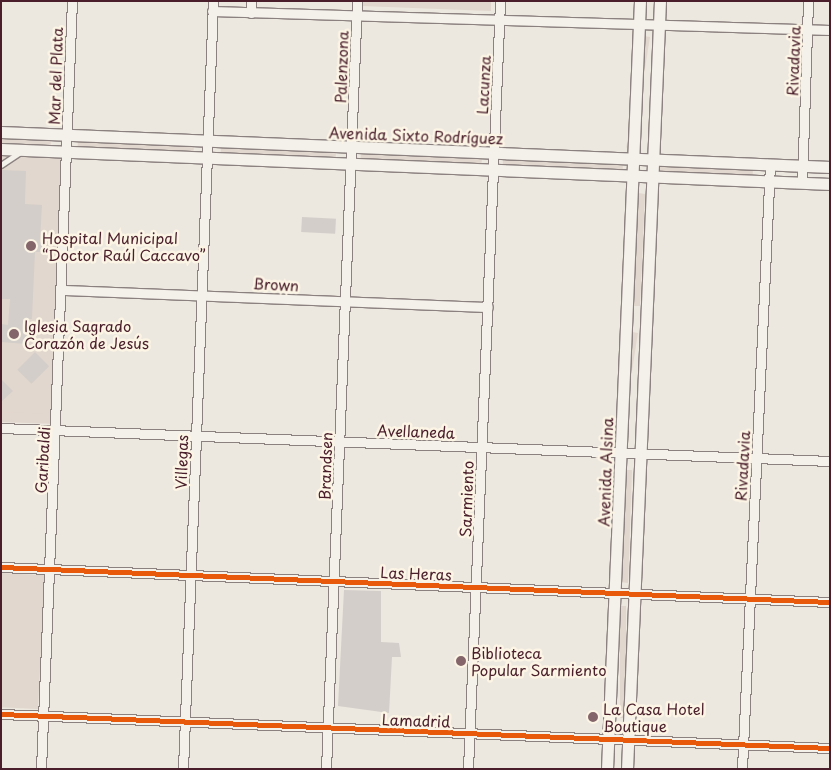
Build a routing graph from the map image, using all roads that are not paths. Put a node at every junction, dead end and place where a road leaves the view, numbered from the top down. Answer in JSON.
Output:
{"nodes":[{"id":1,"x":72,"y":1,"type":"edge"},
{"id":2,"x":213,"y":1,"type":"edge"},
{"id":3,"x":251,"y":1,"type":"edge"},
{"id":4,"x":357,"y":1,"type":"edge"},
{"id":5,"x":500,"y":1,"type":"edge"},
{"id":6,"x":640,"y":1,"type":"edge"},
{"id":7,"x":660,"y":1,"type":"edge"},
{"id":8,"x":808,"y":1,"type":"edge"},
{"id":9,"x":212,"y":11,"type":"junction"},
{"id":10,"x":250,"y":12,"type":"junction"},
{"id":11,"x":357,"y":17,"type":"junction"},
{"id":12,"x":500,"y":20,"type":"junction"},
{"id":13,"x":659,"y":22,"type":"junction"},
{"id":14,"x":639,"y":25,"type":"junction"},
{"id":15,"x":808,"y":29,"type":"junction"},
{"id":16,"x":830,"y":30,"type":"edge"},
{"id":17,"x":1,"y":132,"type":"edge"},
{"id":18,"x":66,"y":135,"type":"junction"},
{"id":19,"x":207,"y":140,"type":"junction"},
{"id":20,"x":351,"y":147,"type":"junction"},
{"id":21,"x":1,"y":149,"type":"edge"},
{"id":22,"x":22,"y":150,"type":"junction"},
{"id":23,"x":69,"y":152,"type":"junction"},
{"id":24,"x":494,"y":153,"type":"junction"},
{"id":25,"x":208,"y":157,"type":"junction"},
{"id":26,"x":633,"y":159,"type":"junction"},
{"id":27,"x":651,"y":159,"type":"junction"},
{"id":28,"x":351,"y":164,"type":"junction"},
{"id":29,"x":770,"y":164,"type":"junction"},
{"id":30,"x":1,"y":165,"type":"edge"},
{"id":31,"x":802,"y":166,"type":"junction"},
{"id":32,"x":830,"y":167,"type":"edge"},
{"id":33,"x":493,"y":170,"type":"junction"},
{"id":34,"x":632,"y":176,"type":"junction"},
{"id":35,"x":651,"y":176,"type":"junction"},
{"id":36,"x":770,"y":182,"type":"junction"},
{"id":37,"x":802,"y":183,"type":"junction"},
{"id":38,"x":830,"y":184,"type":"edge"},
{"id":39,"x":63,"y":290,"type":"junction"},
{"id":40,"x":202,"y":294,"type":"junction"},
{"id":41,"x":345,"y":302,"type":"junction"},
{"id":42,"x":488,"y":307,"type":"junction"},
{"id":43,"x":626,"y":319,"type":"junction"},
{"id":44,"x":644,"y":320,"type":"junction"},
{"id":45,"x":1,"y":428,"type":"edge"},
{"id":46,"x":58,"y":430,"type":"junction"},
{"id":47,"x":195,"y":436,"type":"junction"},
{"id":48,"x":340,"y":442,"type":"junction"},
{"id":49,"x":482,"y":447,"type":"junction"},
{"id":50,"x":620,"y":453,"type":"junction"},
{"id":51,"x":639,"y":453,"type":"junction"},
{"id":52,"x":756,"y":458,"type":"junction"},
{"id":53,"x":830,"y":461,"type":"edge"},
{"id":54,"x":1,"y":567,"type":"edge"},
{"id":55,"x":51,"y":569,"type":"junction"},
{"id":56,"x":190,"y":574,"type":"junction"},
{"id":57,"x":334,"y":583,"type":"junction"},
{"id":58,"x":476,"y":588,"type":"junction"},
{"id":59,"x":614,"y":594,"type":"junction"},
{"id":60,"x":633,"y":594,"type":"junction"},
{"id":61,"x":751,"y":599,"type":"junction"},
{"id":62,"x":830,"y":602,"type":"edge"},
{"id":63,"x":1,"y":714,"type":"edge"},
{"id":64,"x":43,"y":716,"type":"junction"},
{"id":65,"x":185,"y":721,"type":"junction"},
{"id":66,"x":328,"y":729,"type":"junction"},
{"id":67,"x":470,"y":735,"type":"junction"},
{"id":68,"x":608,"y":740,"type":"junction"},
{"id":69,"x":628,"y":741,"type":"junction"},
{"id":70,"x":743,"y":745,"type":"junction"},
{"id":71,"x":830,"y":748,"type":"edge"},
{"id":72,"x":41,"y":769,"type":"edge"},
{"id":73,"x":183,"y":769,"type":"edge"},
{"id":74,"x":326,"y":769,"type":"edge"},
{"id":75,"x":468,"y":769,"type":"edge"},
{"id":76,"x":607,"y":769,"type":"edge"},
{"id":77,"x":627,"y":769,"type":"edge"},
{"id":78,"x":742,"y":769,"type":"edge"}],
"edges":[{"from":1,"to":18,"type":"street","name":"Mar del Plata"},
{"from":2,"to":9,"type":"street","name":"Villegas"},
{"from":3,"to":10,"type":"street"},
{"from":4,"to":11,"type":"street","name":"Palenzona"},
{"from":5,"to":12,"type":"street","name":"Lacunza"},
{"from":6,"to":14,"type":"main road","name":"Avenida Alsina"},
{"from":7,"to":13,"type":"main road"},
{"from":8,"to":15,"type":"street","name":"Rivadavia"},
{"from":9,"to":10,"type":"street"},
{"from":9,"to":19,"type":"street","name":"Villegas"},
{"from":10,"to":11,"type":"street"},
{"from":11,"to":12,"type":"street"},
{"from":11,"to":20,"type":"street","name":"Palenzona"},
{"from":12,"to":14,"type":"street"},
{"from":12,"to":24,"type":"street","name":"Lacunza"},
{"from":13,"to":14,"type":"street"},
{"from":13,"to":15,"type":"street"},
{"from":13,"to":27,"type":"main road"},
{"from":14,"to":26,"type":"main road","name":"Avenida Alsina"},
{"from":15,"to":16,"type":"street"},
{"from":15,"to":31,"type":"street","name":"Rivadavia"},
{"from":17,"to":18,"type":"main road","name":"Avenida Sixto Rodríguez"},
{"from":18,"to":19,"type":"main road","name":"Avenida Sixto Rodríguez"},
{"from":18,"to":23,"type":"street","name":"Mar del Plata"},
{"from":19,"to":20,"type":"main road","name":"Avenida Sixto Rodríguez"},
{"from":19,"to":25,"type":"street","name":"Villegas"},
{"from":20,"to":24,"type":"main road","name":"Avenida Sixto Rodríguez"},
{"from":20,"to":28,"type":"street","name":"Palenzona"},
{"from":21,"to":22,"type":"main road","name":"Avenida Sixto Rodríguez"},
{"from":22,"to":23,"type":"main road","name":"Avenida Sixto Rodríguez"},
{"from":22,"to":30,"type":"lane"},
{"from":23,"to":25,"type":"main road","name":"Avenida Sixto Rodríguez"},
{"from":23,"to":39,"type":"street","name":"Garibaldi"},
{"from":24,"to":26,"type":"main road","name":"Avenida Sixto Rodríguez"},
{"from":24,"to":33,"type":"street","name":"Lacunza"},
{"from":25,"to":28,"type":"main road","name":"Avenida Sixto Rodríguez"},
{"from":25,"to":40,"type":"street","name":"Villegas"},
{"from":26,"to":27,"type":"main road","name":"Avenida Sixto Rodríguez"},
{"from":26,"to":34,"type":"main road","name":"Avenida Alsina"},
{"from":27,"to":29,"type":"main road","name":"Avenida Sixto Rodríguez"},
{"from":27,"to":35,"type":"main road"},
{"from":28,"to":33,"type":"main road","name":"Avenida Sixto Rodríguez"},
{"from":28,"to":41,"type":"street","name":"Brandsen"},
{"from":29,"to":31,"type":"main road","name":"Avenida Sixto Rodríguez"},
{"from":29,"to":36,"type":"street","name":"Rivadavia"},
{"from":31,"to":32,"type":"main road","name":"Avenida Sixto Rodríguez"},
{"from":31,"to":37,"type":"street","name":"Rivadavia"},
{"from":33,"to":34,"type":"main road","name":"Avenida Sixto Rodríguez"},
{"from":33,"to":42,"type":"street","name":"Sarmiento"},
{"from":34,"to":35,"type":"main road","name":"Avenida Sixto Rodríguez"},
{"from":34,"to":43,"type":"main road","name":"Avenida Alsina"},
{"from":35,"to":36,"type":"main road","name":"Avenida Sixto Rodríguez"},
{"from":35,"to":44,"type":"main road"},
{"from":36,"to":37,"type":"main road","name":"Avenida Sixto Rodríguez"},
{"from":36,"to":52,"type":"street","name":"Rivadavia"},
{"from":37,"to":38,"type":"main road","name":"Avenida Sixto Rodríguez"},
{"from":39,"to":40,"type":"street","name":"Brown"},
{"from":39,"to":46,"type":"street","name":"Garibaldi"},
{"from":40,"to":41,"type":"street","name":"Brown"},
{"from":40,"to":47,"type":"street","name":"Villegas"},
{"from":41,"to":42,"type":"street","name":"Brown"},
{"from":41,"to":48,"type":"street","name":"Brandsen"},
{"from":42,"to":49,"type":"street","name":"Sarmiento"},
{"from":43,"to":44,"type":"main road"},
{"from":43,"to":50,"type":"main road","name":"Avenida Alsina"},
{"from":44,"to":51,"type":"main road"},
{"from":45,"to":46,"type":"street","name":"Avellaneda"},
{"from":46,"to":47,"type":"street","name":"Avellaneda"},
{"from":46,"to":55,"type":"street","name":"Garibaldi"},
{"from":47,"to":48,"type":"street","name":"Avellaneda"},
{"from":47,"to":56,"type":"street","name":"Villegas"},
{"from":48,"to":49,"type":"street","name":"Avellaneda"},
{"from":48,"to":57,"type":"street","name":"Brandsen"},
{"from":49,"to":50,"type":"street","name":"Avellaneda"},
{"from":49,"to":58,"type":"street","name":"Sarmiento"},
{"from":50,"to":51,"type":"street","name":"Avellaneda"},
{"from":50,"to":59,"type":"main road","name":"Avenida Alsina"},
{"from":51,"to":52,"type":"street","name":"Avellaneda"},
{"from":51,"to":60,"type":"main road"},
{"from":52,"to":53,"type":"street","name":"Avellaneda"},
{"from":52,"to":61,"type":"street","name":"Rivadavia"},
{"from":54,"to":55,"type":"street","name":"Las Heras"},
{"from":55,"to":56,"type":"street","name":"Las Heras"},
{"from":55,"to":64,"type":"street","name":"Garibaldi"},
{"from":56,"to":57,"type":"street","name":"Las Heras"},
{"from":56,"to":65,"type":"street","name":"Villegas"},
{"from":57,"to":58,"type":"street","name":"Las Heras"},
{"from":57,"to":66,"type":"street","name":"Brandsen"},
{"from":58,"to":59,"type":"street","name":"Las Heras"},
{"from":58,"to":67,"type":"street","name":"Sarmiento"},
{"from":59,"to":60,"type":"street","name":"Las Heras"},
{"from":59,"to":68,"type":"main road","name":"Avenida Alsina"},
{"from":60,"to":61,"type":"street","name":"Las Heras"},
{"from":60,"to":69,"type":"main road"},
{"from":61,"to":62,"type":"street","name":"Las Heras"},
{"from":61,"to":70,"type":"street","name":"Rivadavia"},
{"from":63,"to":64,"type":"street","name":"Lamadrid"},
{"from":64,"to":65,"type":"street","name":"Lamadrid"},
{"from":64,"to":72,"type":"street","name":"Garibaldi"},
{"from":65,"to":66,"type":"street","name":"Lamadrid"},
{"from":65,"to":73,"type":"street","name":"Villegas"},
{"from":66,"to":67,"type":"street","name":"Lamadrid"},
{"from":66,"to":74,"type":"street","name":"Brandsen"},
{"from":67,"to":68,"type":"street","name":"Lamadrid"},
{"from":67,"to":75,"type":"street","name":"Sarmiento"},
{"from":68,"to":69,"type":"street","name":"Lamadrid"},
{"from":68,"to":76,"type":"main road","name":"Avenida Alsina"},
{"from":69,"to":70,"type":"street","name":"Lamadrid"},
{"from":69,"to":77,"type":"main road"},
{"from":70,"to":71,"type":"street","name":"Lamadrid"},
{"from":70,"to":78,"type":"street","name":"Rivadavia"}]}
